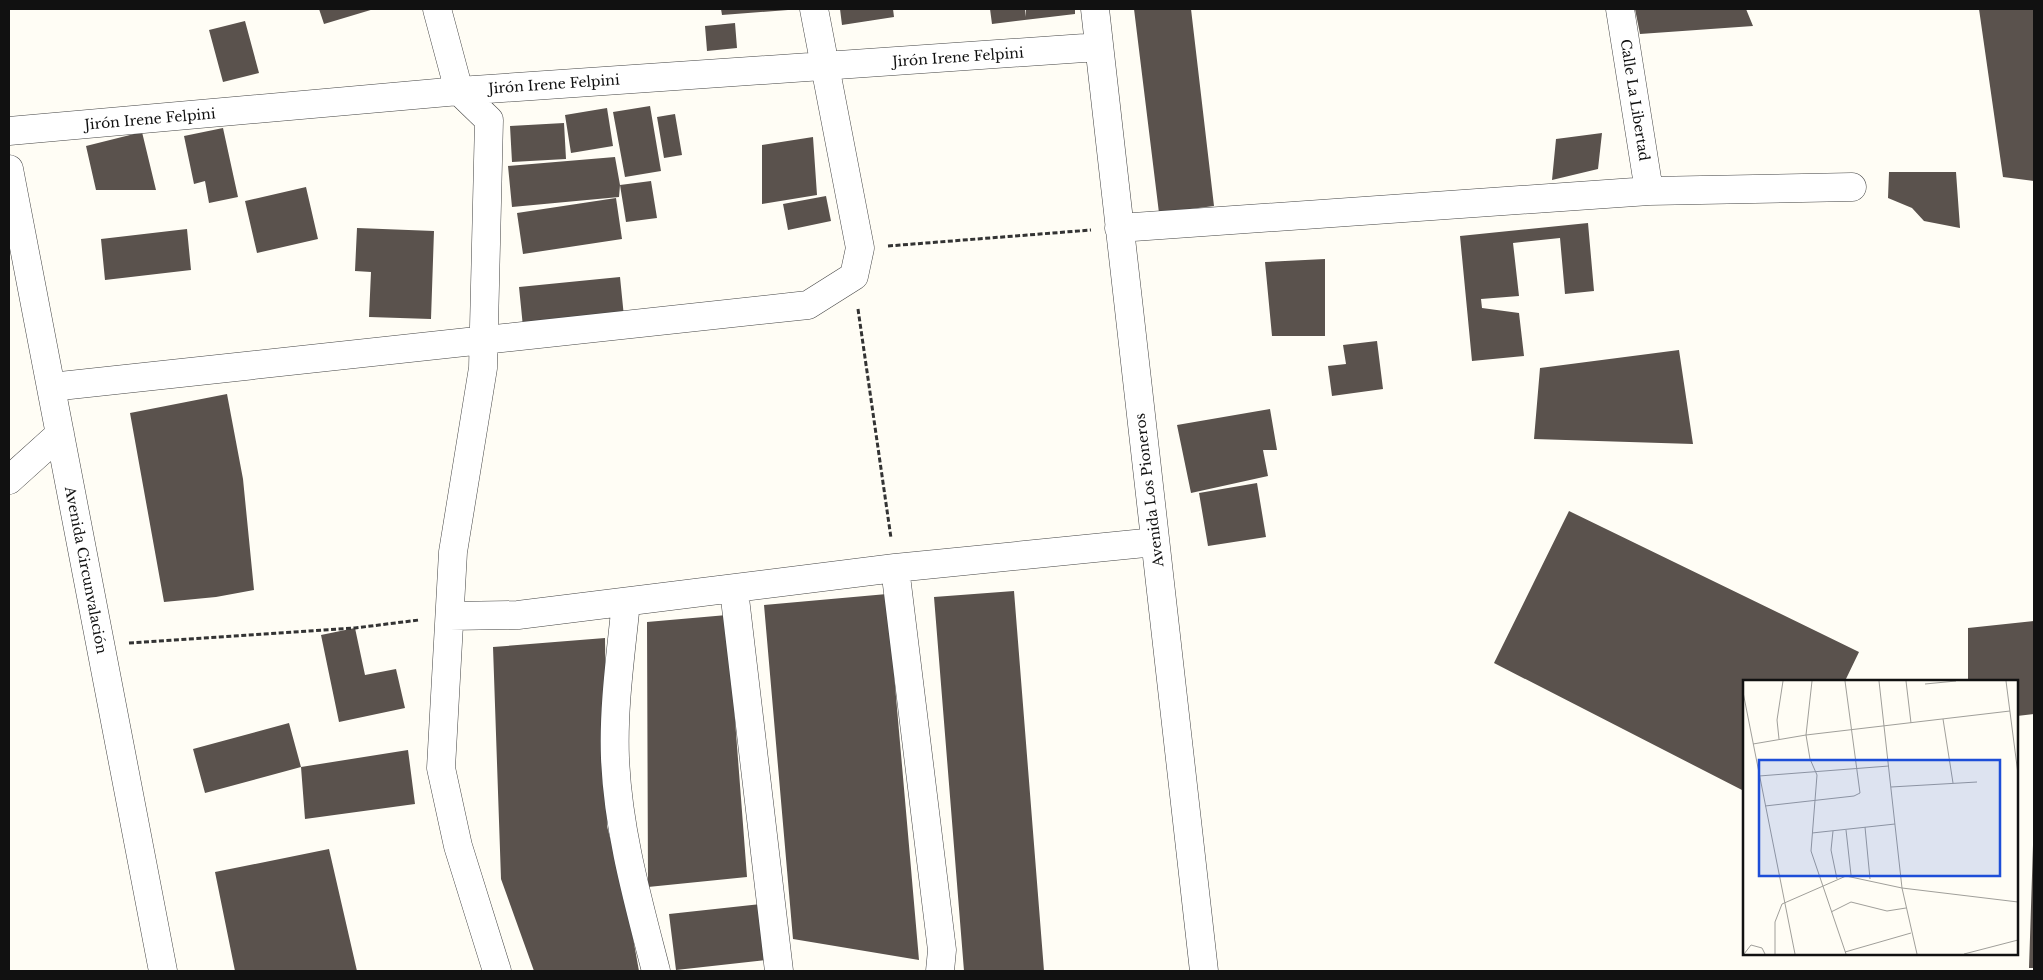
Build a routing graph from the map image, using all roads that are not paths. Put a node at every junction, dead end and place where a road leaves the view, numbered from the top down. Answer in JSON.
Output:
{"nodes":[{"id":1,"x":437,"y":9,"type":"edge"},
{"id":2,"x":814,"y":9,"type":"edge"},
{"id":3,"x":1095,"y":9,"type":"edge"},
{"id":4,"x":1620,"y":9,"type":"edge"},
{"id":5,"x":1100,"y":47,"type":"junction"},
{"id":6,"x":824,"y":66,"type":"junction"},
{"id":7,"x":459,"y":91,"type":"junction"},
{"id":8,"x":9,"y":131,"type":"edge"},
{"id":9,"x":9,"y":169,"type":"edge"},
{"id":10,"x":1852,"y":187,"type":"dead end"},
{"id":11,"x":1650,"y":191,"type":"junction"},
{"id":12,"x":1119,"y":228,"type":"junction"},
{"id":13,"x":484,"y":340,"type":"junction"},
{"id":14,"x":51,"y":387,"type":"junction"},
{"id":15,"x":60,"y":434,"type":"junction"},
{"id":16,"x":9,"y":480,"type":"edge"},
{"id":17,"x":1155,"y":542,"type":"junction"},
{"id":18,"x":895,"y":568,"type":"junction"},
{"id":19,"x":734,"y":590,"type":"junction"},
{"id":20,"x":626,"y":602,"type":"junction"},
{"id":21,"x":450,"y":616,"type":"junction"},
{"id":22,"x":163,"y":971,"type":"edge"},
{"id":23,"x":497,"y":971,"type":"edge"},
{"id":24,"x":656,"y":971,"type":"edge"},
{"id":25,"x":779,"y":971,"type":"edge"},
{"id":26,"x":940,"y":971,"type":"edge"},
{"id":27,"x":1204,"y":971,"type":"edge"}],
"edges":[{"from":1,"to":7,"type":"street"},
{"from":2,"to":6,"type":"street"},
{"from":3,"to":5,"type":"street","name":"Avenida Los Pioneros"},
{"from":4,"to":11,"type":"street","name":"Calle La Libertad"},
{"from":5,"to":6,"type":"street","name":"Jirón Irene Felpini"},
{"from":5,"to":12,"type":"street","name":"Avenida Los Pioneros"},
{"from":6,"to":7,"type":"street","name":"Jirón Irene Felpini"},
{"from":6,"to":13,"type":"street"},
{"from":7,"to":8,"type":"street","name":"Jirón Irene Felpini"},
{"from":7,"to":13,"type":"street"},
{"from":9,"to":14,"type":"street","name":"Avenida Circunvalación"},
{"from":10,"to":11,"type":"street"},
{"from":11,"to":12,"type":"street"},
{"from":12,"to":17,"type":"street","name":"Avenida Los Pioneros"},
{"from":13,"to":14,"type":"street"},
{"from":13,"to":21,"type":"street"},
{"from":14,"to":15,"type":"street","name":"Avenida Circunvalación"},
{"from":15,"to":16,"type":"street"},
{"from":15,"to":22,"type":"street","name":"Avenida Circunvalación"},
{"from":17,"to":18,"type":"street"},
{"from":17,"to":27,"type":"street","name":"Avenida Los Pioneros"},
{"from":18,"to":19,"type":"street"},
{"from":18,"to":26,"type":"street"},
{"from":19,"to":20,"type":"street"},
{"from":19,"to":25,"type":"street"},
{"from":20,"to":21,"type":"street"},
{"from":20,"to":24,"type":"street"},
{"from":21,"to":23,"type":"street"}]}
